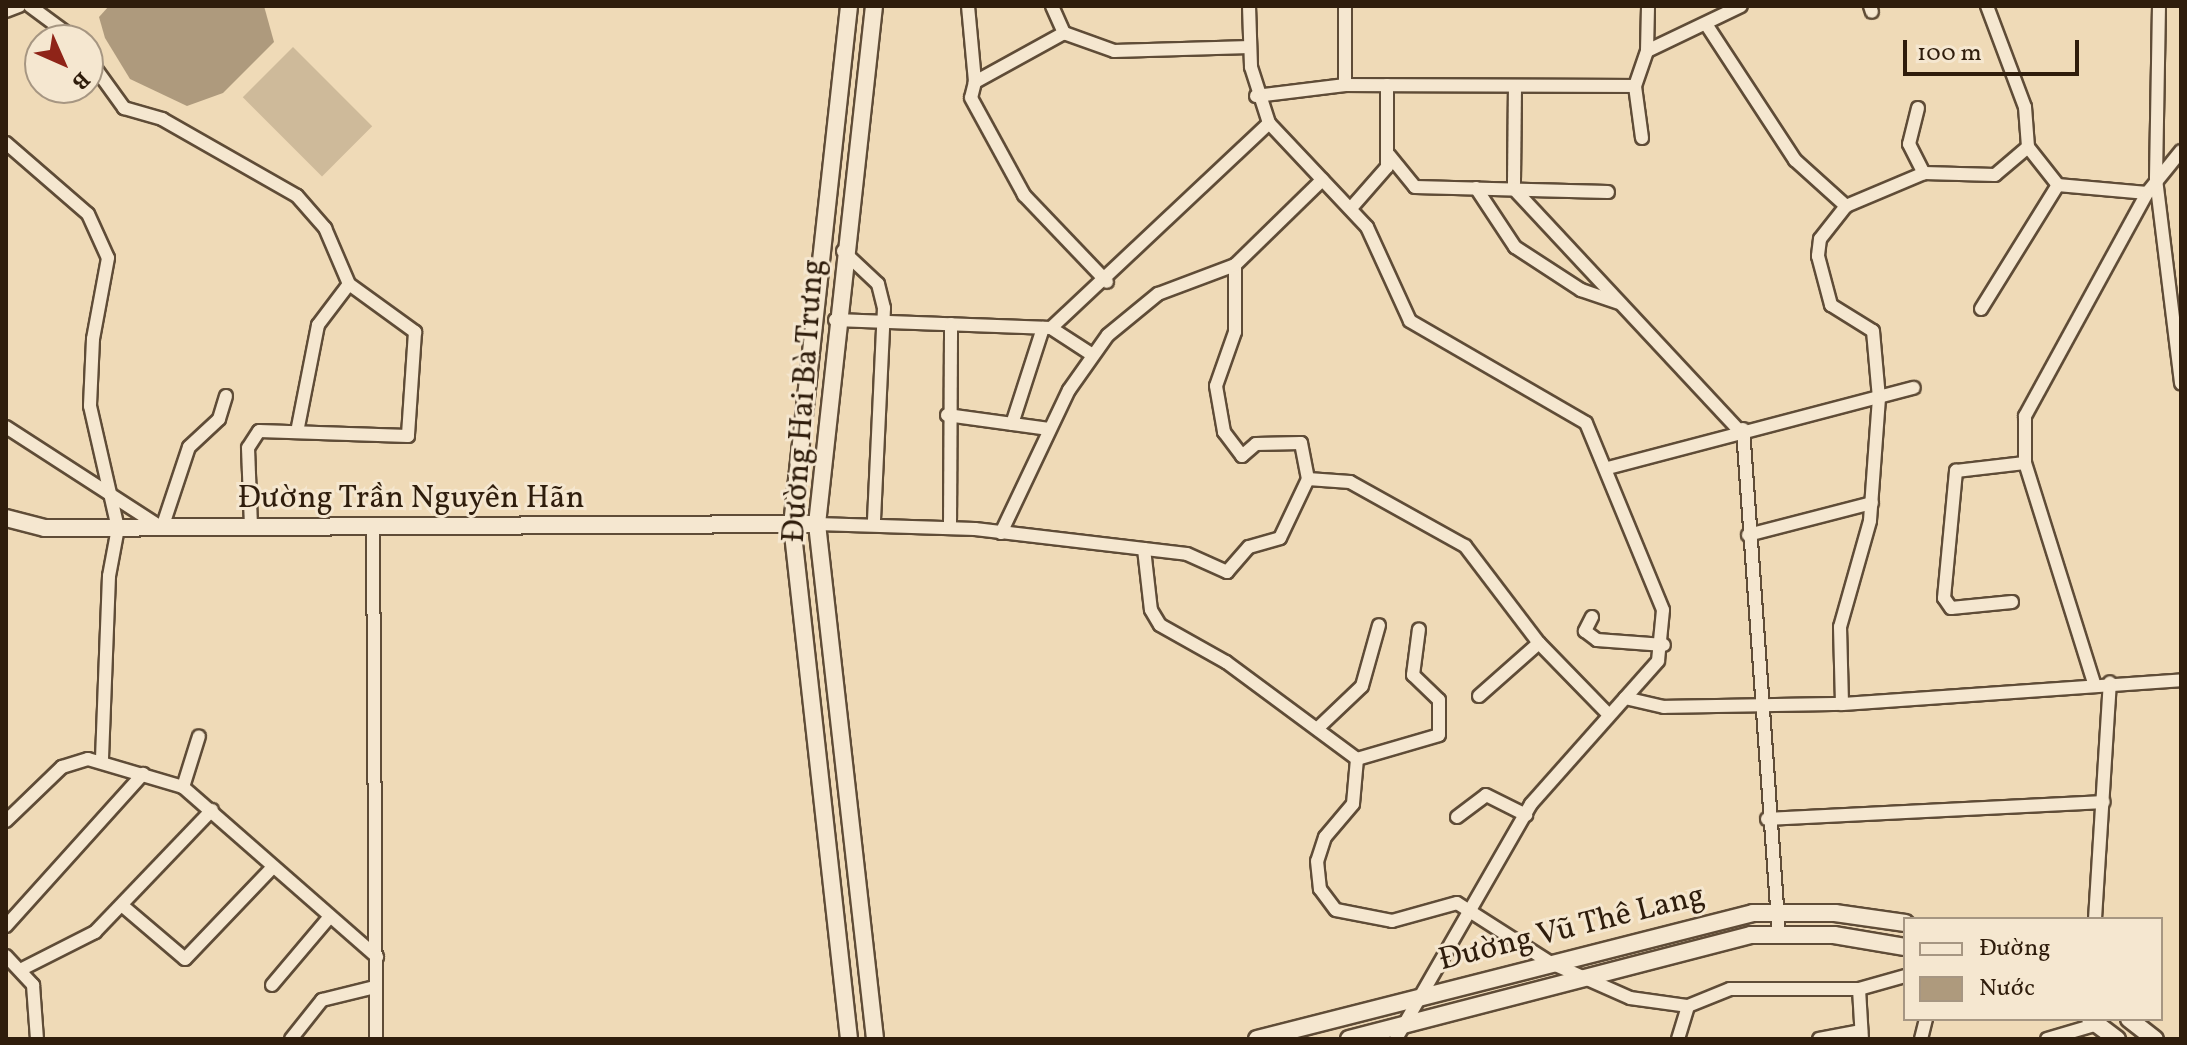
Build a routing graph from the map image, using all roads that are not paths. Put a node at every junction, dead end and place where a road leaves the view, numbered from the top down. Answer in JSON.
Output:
{"nodes":[{"id":1,"x":19,"y":6,"type":"edge"},
{"id":2,"x":30,"y":6,"type":"edge"},
{"id":3,"x":849,"y":6,"type":"edge"},
{"id":4,"x":874,"y":6,"type":"edge"},
{"id":5,"x":968,"y":6,"type":"edge"},
{"id":6,"x":1052,"y":6,"type":"edge"},
{"id":7,"x":1249,"y":6,"type":"edge"},
{"id":8,"x":1345,"y":6,"type":"edge"},
{"id":9,"x":1648,"y":6,"type":"edge"},
{"id":10,"x":1741,"y":6,"type":"edge"},
{"id":11,"x":1987,"y":6,"type":"edge"},
{"id":12,"x":2159,"y":6,"type":"edge"},
{"id":13,"x":6,"y":11,"type":"edge"},
{"id":14,"x":54,"y":24,"type":"edge"},
{"id":15,"x":1706,"y":24,"type":"junction"},
{"id":16,"x":1064,"y":33,"type":"junction"},
{"id":17,"x":1250,"y":47,"type":"junction"},
{"id":18,"x":1647,"y":51,"type":"junction"},
{"id":19,"x":104,"y":80,"type":"edge"},
{"id":20,"x":975,"y":82,"type":"junction"},
{"id":21,"x":1345,"y":85,"type":"junction"},
{"id":22,"x":1387,"y":85,"type":"junction"},
{"id":23,"x":1515,"y":86,"type":"junction"},
{"id":24,"x":1635,"y":86,"type":"junction"},
{"id":25,"x":1256,"y":96,"type":"junction"},
{"id":26,"x":1918,"y":108,"type":"dead end"},
{"id":27,"x":1269,"y":123,"type":"junction"},
{"id":28,"x":1642,"y":138,"type":"dead end"},
{"id":29,"x":6,"y":143,"type":"edge"},
{"id":30,"x":2028,"y":147,"type":"junction"},
{"id":31,"x":1389,"y":155,"type":"junction"},
{"id":32,"x":2178,"y":157,"type":"edge"},
{"id":33,"x":1924,"y":173,"type":"junction"},
{"id":34,"x":2156,"y":179,"type":"junction"},
{"id":35,"x":1322,"y":180,"type":"junction"},
{"id":36,"x":2058,"y":185,"type":"junction"},
{"id":37,"x":1476,"y":188,"type":"junction"},
{"id":38,"x":1514,"y":189,"type":"junction"},
{"id":39,"x":1608,"y":192,"type":"dead end"},
{"id":40,"x":2147,"y":193,"type":"junction"},
{"id":41,"x":1846,"y":206,"type":"junction"},
{"id":42,"x":1352,"y":207,"type":"junction"},
{"id":43,"x":843,"y":251,"type":"junction"},
{"id":44,"x":1235,"y":265,"type":"junction"},
{"id":45,"x":1107,"y":282,"type":"junction"},
{"id":46,"x":349,"y":284,"type":"junction"},
{"id":47,"x":1622,"y":305,"type":"junction"},
{"id":48,"x":1981,"y":309,"type":"dead end"},
{"id":49,"x":835,"y":320,"type":"junction"},
{"id":50,"x":951,"y":324,"type":"junction"},
{"id":51,"x":882,"y":325,"type":"junction"},
{"id":52,"x":1047,"y":328,"type":"junction"},
{"id":53,"x":1091,"y":354,"type":"junction"},
{"id":54,"x":2181,"y":383,"type":"edge"},
{"id":55,"x":1914,"y":388,"type":"dead end"},
{"id":56,"x":226,"y":396,"type":"dead end"},
{"id":57,"x":1879,"y":398,"type":"junction"},
{"id":58,"x":947,"y":415,"type":"junction"},
{"id":59,"x":1012,"y":424,"type":"junction"},
{"id":60,"x":6,"y":427,"type":"edge"},
{"id":61,"x":1049,"y":429,"type":"junction"},
{"id":62,"x":1741,"y":429,"type":"junction"},
{"id":63,"x":297,"y":432,"type":"junction"},
{"id":64,"x":2025,"y":463,"type":"junction"},
{"id":65,"x":1608,"y":468,"type":"junction"},
{"id":66,"x":1308,"y":479,"type":"junction"},
{"id":67,"x":108,"y":489,"type":"junction"},
{"id":68,"x":1872,"y":503,"type":"junction"},
{"id":69,"x":6,"y":518,"type":"edge"},
{"id":70,"x":817,"y":524,"type":"junction"},
{"id":71,"x":874,"y":524,"type":"junction"},
{"id":72,"x":792,"y":525,"type":"junction"},
{"id":73,"x":950,"y":526,"type":"junction"},
{"id":74,"x":251,"y":527,"type":"junction"},
{"id":75,"x":373,"y":527,"type":"junction"},
{"id":76,"x":118,"y":528,"type":"junction"},
{"id":77,"x":162,"y":528,"type":"junction"},
{"id":78,"x":1001,"y":533,"type":"junction"},
{"id":79,"x":1748,"y":535,"type":"junction"},
{"id":80,"x":1144,"y":549,"type":"junction"},
{"id":81,"x":2012,"y":602,"type":"dead end"},
{"id":82,"x":1592,"y":617,"type":"dead end"},
{"id":83,"x":1379,"y":625,"type":"dead end"},
{"id":84,"x":1419,"y":629,"type":"dead end"},
{"id":85,"x":1539,"y":643,"type":"junction"},
{"id":86,"x":1664,"y":645,"type":"junction"},
{"id":87,"x":2181,"y":680,"type":"edge"},
{"id":88,"x":2110,"y":682,"type":"junction"},
{"id":89,"x":2094,"y":683,"type":"junction"},
{"id":90,"x":1479,"y":696,"type":"dead end"},
{"id":91,"x":1625,"y":698,"type":"junction"},
{"id":92,"x":1842,"y":704,"type":"junction"},
{"id":93,"x":1759,"y":705,"type":"junction"},
{"id":94,"x":1609,"y":715,"type":"junction"},
{"id":95,"x":1319,"y":727,"type":"junction"},
{"id":96,"x":199,"y":736,"type":"dead end"},
{"id":97,"x":1357,"y":759,"type":"junction"},
{"id":98,"x":102,"y":762,"type":"junction"},
{"id":99,"x":143,"y":774,"type":"junction"},
{"id":100,"x":183,"y":787,"type":"junction"},
{"id":101,"x":2104,"y":802,"type":"junction"},
{"id":102,"x":212,"y":810,"type":"junction"},
{"id":103,"x":1526,"y":815,"type":"junction"},
{"id":104,"x":1457,"y":817,"type":"dead end"},
{"id":105,"x":1767,"y":819,"type":"junction"},
{"id":106,"x":6,"y":821,"type":"edge"},
{"id":107,"x":271,"y":869,"type":"junction"},
{"id":108,"x":124,"y":907,"type":"junction"},
{"id":109,"x":1476,"y":910,"type":"junction"},
{"id":110,"x":1777,"y":912,"type":"junction"},
{"id":111,"x":2095,"y":917,"type":"edge"},
{"id":112,"x":327,"y":920,"type":"junction"},
{"id":113,"x":1903,"y":923,"type":"edge"},
{"id":114,"x":6,"y":926,"type":"edge"},
{"id":115,"x":1779,"y":935,"type":"junction"},
{"id":116,"x":1903,"y":947,"type":"edge"},
{"id":117,"x":6,"y":956,"type":"edge"},
{"id":118,"x":377,"y":957,"type":"junction"},
{"id":119,"x":1551,"y":963,"type":"junction"},
{"id":120,"x":24,"y":968,"type":"junction"},
{"id":121,"x":1903,"y":977,"type":"edge"},
{"id":122,"x":1582,"y":979,"type":"junction"},
{"id":123,"x":272,"y":985,"type":"dead end"},
{"id":124,"x":375,"y":987,"type":"junction"},
{"id":125,"x":1859,"y":989,"type":"junction"},
{"id":126,"x":1422,"y":996,"type":"junction"},
{"id":127,"x":1688,"y":1006,"type":"junction"},
{"id":128,"x":2132,"y":1021,"type":"edge"},
{"id":129,"x":2094,"y":1022,"type":"edge"},
{"id":130,"x":1401,"y":1032,"type":"edge"},
{"id":131,"x":1862,"y":1035,"type":"edge"},
{"id":132,"x":37,"y":1039,"type":"edge"},
{"id":133,"x":291,"y":1039,"type":"edge"},
{"id":134,"x":376,"y":1039,"type":"edge"},
{"id":135,"x":849,"y":1039,"type":"edge"},
{"id":136,"x":875,"y":1039,"type":"edge"},
{"id":137,"x":1257,"y":1039,"type":"edge"},
{"id":138,"x":1349,"y":1039,"type":"edge"},
{"id":139,"x":1678,"y":1039,"type":"edge"},
{"id":140,"x":1819,"y":1039,"type":"edge"},
{"id":141,"x":2047,"y":1039,"type":"edge"},
{"id":142,"x":2117,"y":1039,"type":"edge"},
{"id":143,"x":2155,"y":1039,"type":"edge"}],
"edges":[{"from":1,"to":13,"type":"street"},
{"from":2,"to":14,"type":"street"},
{"from":3,"to":72,"type":"street","name":"Đường Hai Bà Trưng"},
{"from":4,"to":43,"type":"street","name":"Đường Hai Bà Trưng"},
{"from":5,"to":20,"type":"street"},
{"from":6,"to":16,"type":"street"},
{"from":7,"to":17,"type":"street"},
{"from":8,"to":21,"type":"street"},
{"from":9,"to":18,"type":"street"},
{"from":10,"to":15,"type":"street"},
{"from":11,"to":30,"type":"street"},
{"from":12,"to":34,"type":"street"},
{"from":15,"to":18,"type":"street"},
{"from":15,"to":41,"type":"street"},
{"from":16,"to":17,"type":"street"},
{"from":16,"to":20,"type":"street"},
{"from":17,"to":25,"type":"street"},
{"from":18,"to":24,"type":"street"},
{"from":19,"to":46,"type":"street"},
{"from":20,"to":45,"type":"street"},
{"from":21,"to":22,"type":"street"},
{"from":21,"to":25,"type":"street"},
{"from":22,"to":23,"type":"street"},
{"from":22,"to":31,"type":"street"},
{"from":23,"to":24,"type":"street"},
{"from":23,"to":38,"type":"street"},
{"from":24,"to":28,"type":"street"},
{"from":25,"to":27,"type":"street"},
{"from":26,"to":33,"type":"street"},
{"from":27,"to":35,"type":"street"},
{"from":27,"to":45,"type":"street"},
{"from":29,"to":67,"type":"street"},
{"from":30,"to":33,"type":"street"},
{"from":30,"to":36,"type":"street"},
{"from":31,"to":37,"type":"street"},
{"from":31,"to":42,"type":"street"},
{"from":32,"to":34,"type":"street"},
{"from":33,"to":41,"type":"street"},
{"from":34,"to":40,"type":"street"},
{"from":34,"to":54,"type":"street"},
{"from":35,"to":42,"type":"street"},
{"from":35,"to":44,"type":"street"},
{"from":36,"to":40,"type":"street"},
{"from":36,"to":48,"type":"street"},
{"from":37,"to":38,"type":"street"},
{"from":37,"to":47,"type":"street"},
{"from":38,"to":39,"type":"street"},
{"from":38,"to":47,"type":"street"},
{"from":40,"to":64,"type":"street"},
{"from":41,"to":57,"type":"street"},
{"from":42,"to":65,"type":"street"},
{"from":43,"to":49,"type":"street","name":"Đường Hai Bà Trưng"},
{"from":43,"to":51,"type":"street"},
{"from":44,"to":53,"type":"street"},
{"from":44,"to":66,"type":"street"},
{"from":45,"to":52,"type":"street"},
{"from":46,"to":63,"type":"street"},
{"from":46,"to":63,"type":"street"},
{"from":47,"to":62,"type":"street"},
{"from":49,"to":51,"type":"street"},
{"from":49,"to":70,"type":"street","name":"Đường Hai Bà Trưng"},
{"from":50,"to":51,"type":"street"},
{"from":50,"to":52,"type":"street"},
{"from":50,"to":58,"type":"street"},
{"from":51,"to":71,"type":"street"},
{"from":52,"to":53,"type":"street"},
{"from":52,"to":59,"type":"street"},
{"from":53,"to":61,"type":"street"},
{"from":55,"to":57,"type":"street"},
{"from":56,"to":77,"type":"street"},
{"from":57,"to":62,"type":"street"},
{"from":57,"to":68,"type":"street"},
{"from":58,"to":59,"type":"street"},
{"from":58,"to":73,"type":"street"},
{"from":59,"to":61,"type":"street"},
{"from":60,"to":67,"type":"street"},
{"from":61,"to":78,"type":"street"},
{"from":62,"to":65,"type":"street"},
{"from":62,"to":79,"type":"street"},
{"from":63,"to":74,"type":"street"},
{"from":64,"to":81,"type":"street"},
{"from":64,"to":89,"type":"street"},
{"from":65,"to":86,"type":"street"},
{"from":66,"to":80,"type":"street"},
{"from":66,"to":85,"type":"street"},
{"from":67,"to":76,"type":"street"},
{"from":67,"to":77,"type":"street"},
{"from":68,"to":79,"type":"street"},
{"from":68,"to":92,"type":"street"},
{"from":69,"to":76,"type":"street","name":"Đường Trần Nguyên Hãn"},
{"from":70,"to":71,"type":"street"},
{"from":70,"to":72,"type":"street","name":"Đường Trần Nguyên Hãn"},
{"from":70,"to":136,"type":"street","name":"Đường Hai Bà Trưng"},
{"from":71,"to":73,"type":"street"},
{"from":72,"to":75,"type":"street","name":"Đường Trần Nguyên Hãn"},
{"from":72,"to":135,"type":"street","name":"Đường Hai Bà Trưng"},
{"from":73,"to":78,"type":"street"},
{"from":74,"to":75,"type":"street","name":"Đường Trần Nguyên Hãn"},
{"from":74,"to":77,"type":"street","name":"Đường Trần Nguyên Hãn"},
{"from":75,"to":118,"type":"street"},
{"from":76,"to":77,"type":"street","name":"Đường Trần Nguyên Hãn"},
{"from":76,"to":98,"type":"street"},
{"from":78,"to":80,"type":"street"},
{"from":79,"to":93,"type":"street"},
{"from":80,"to":95,"type":"street"},
{"from":82,"to":86,"type":"street"},
{"from":83,"to":95,"type":"street"},
{"from":84,"to":97,"type":"street"},
{"from":85,"to":90,"type":"street"},
{"from":85,"to":94,"type":"street"},
{"from":86,"to":91,"type":"street"},
{"from":87,"to":88,"type":"street"},
{"from":88,"to":89,"type":"street"},
{"from":88,"to":101,"type":"street"},
{"from":89,"to":92,"type":"street"},
{"from":91,"to":93,"type":"street"},
{"from":91,"to":94,"type":"street"},
{"from":92,"to":93,"type":"street"},
{"from":93,"to":105,"type":"street"},
{"from":94,"to":103,"type":"street"},
{"from":95,"to":97,"type":"street"},
{"from":96,"to":100,"type":"street"},
{"from":97,"to":109,"type":"street"},
{"from":98,"to":99,"type":"street"},
{"from":98,"to":106,"type":"street"},
{"from":99,"to":100,"type":"street"},
{"from":99,"to":114,"type":"street"},
{"from":100,"to":102,"type":"street"},
{"from":101,"to":105,"type":"street"},
{"from":101,"to":111,"type":"street"},
{"from":102,"to":107,"type":"street"},
{"from":102,"to":108,"type":"street"},
{"from":103,"to":104,"type":"street"},
{"from":103,"to":109,"type":"street"},
{"from":105,"to":110,"type":"street"},
{"from":107,"to":108,"type":"street"},
{"from":107,"to":112,"type":"street"},
{"from":108,"to":120,"type":"street"},
{"from":109,"to":119,"type":"street"},
{"from":109,"to":126,"type":"street"},
{"from":110,"to":113,"type":"street","name":"Đường Vũ Thê Lang"},
{"from":110,"to":115,"type":"street"},
{"from":110,"to":119,"type":"street","name":"Đường Vũ Thê Lang"},
{"from":112,"to":118,"type":"street"},
{"from":112,"to":123,"type":"street"},
{"from":115,"to":116,"type":"street","name":"Đường Vũ Thê Lang"},
{"from":115,"to":122,"type":"street","name":"Đường Vũ Thê Lang"},
{"from":117,"to":120,"type":"street"},
{"from":118,"to":124,"type":"street"},
{"from":119,"to":122,"type":"street"},
{"from":119,"to":126,"type":"street","name":"Đường Vũ Thê Lang"},
{"from":120,"to":132,"type":"street"},
{"from":121,"to":125,"type":"street"},
{"from":122,"to":127,"type":"street"},
{"from":122,"to":130,"type":"street","name":"Đường Vũ Thê Lang"},
{"from":124,"to":133,"type":"street"},
{"from":124,"to":134,"type":"street"},
{"from":125,"to":127,"type":"street"},
{"from":125,"to":131,"type":"street"},
{"from":126,"to":130,"type":"street"},
{"from":126,"to":137,"type":"street","name":"Đường Vũ Thê Lang"},
{"from":127,"to":139,"type":"street"},
{"from":128,"to":143,"type":"street"},
{"from":129,"to":141,"type":"street"},
{"from":129,"to":142,"type":"street"},
{"from":130,"to":138,"type":"street","name":"Đường Vũ Thê Lang"},
{"from":131,"to":140,"type":"street"}]}
